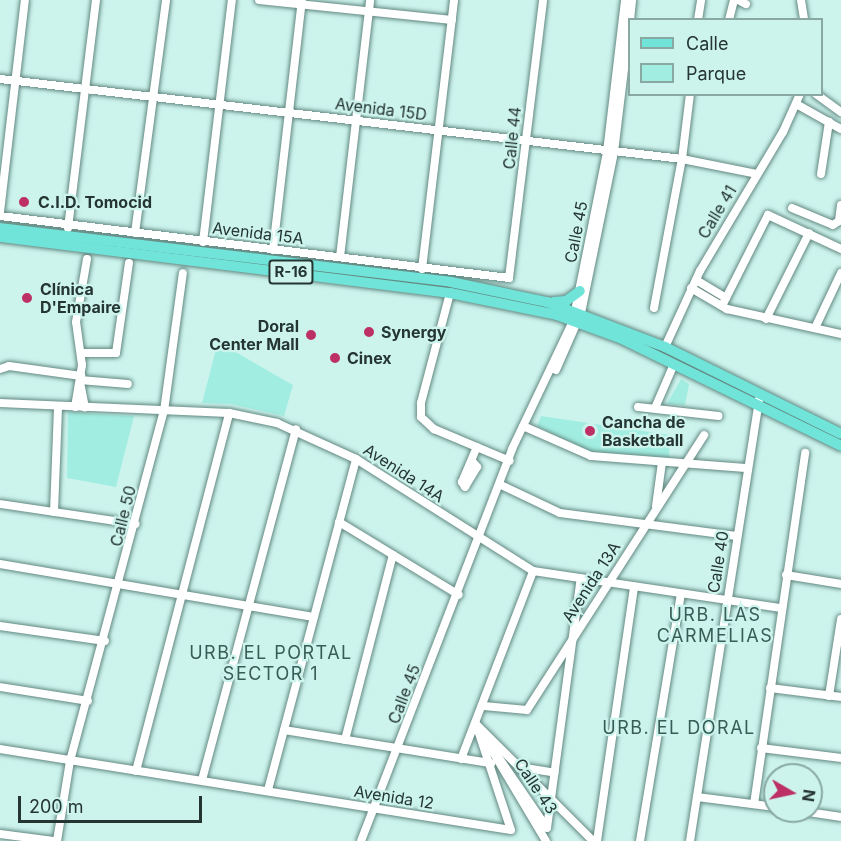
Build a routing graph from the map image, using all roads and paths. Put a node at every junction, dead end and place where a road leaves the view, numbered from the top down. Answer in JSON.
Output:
{"nodes":[{"id":1,"x":25,"y":0,"type":"edge"},
{"id":2,"x":96,"y":0,"type":"edge"},
{"id":3,"x":166,"y":0,"type":"edge"},
{"id":4,"x":232,"y":0,"type":"edge"},
{"id":5,"x":259,"y":0,"type":"edge"},
{"id":6,"x":370,"y":0,"type":"edge"},
{"id":7,"x":454,"y":0,"type":"edge"},
{"id":8,"x":543,"y":0,"type":"edge"},
{"id":9,"x":625,"y":0,"type":"edge"},
{"id":10,"x":632,"y":0,"type":"edge"},
{"id":11,"x":701,"y":0,"type":"edge"},
{"id":12,"x":801,"y":0,"type":"edge"},
{"id":13,"x":739,"y":1,"type":"edge"},
{"id":14,"x":301,"y":2,"type":"edge"},
{"id":15,"x":369,"y":13,"type":"junction"},
{"id":16,"x":630,"y":18,"type":"edge"},
{"id":17,"x":698,"y":18,"type":"edge"},
{"id":18,"x":730,"y":18,"type":"edge"},
{"id":19,"x":804,"y":18,"type":"edge"},
{"id":20,"x":452,"y":20,"type":"junction"},
{"id":21,"x":628,"y":33,"type":"edge"},
{"id":22,"x":0,"y":79,"type":"edge"},
{"id":23,"x":17,"y":81,"type":"junction"},
{"id":24,"x":85,"y":89,"type":"junction"},
{"id":25,"x":690,"y":96,"type":"edge"},
{"id":26,"x":800,"y":96,"type":"edge"},
{"id":27,"x":819,"y":96,"type":"edge"},
{"id":28,"x":152,"y":97,"type":"junction"},
{"id":29,"x":221,"y":105,"type":"junction"},
{"id":30,"x":798,"y":105,"type":"junction"},
{"id":31,"x":841,"y":112,"type":"edge"},
{"id":32,"x":289,"y":114,"type":"junction"},
{"id":33,"x":354,"y":120,"type":"junction"},
{"id":34,"x":829,"y":122,"type":"junction"},
{"id":35,"x":841,"y":129,"type":"edge"},
{"id":36,"x":440,"y":130,"type":"junction"},
{"id":37,"x":526,"y":141,"type":"junction"},
{"id":38,"x":610,"y":152,"type":"junction"},
{"id":39,"x":682,"y":159,"type":"junction"},
{"id":40,"x":758,"y":174,"type":"junction"},
{"id":41,"x":821,"y":174,"type":"dead end"},
{"id":42,"x":841,"y":205,"type":"edge"},
{"id":43,"x":792,"y":208,"type":"dead end"},
{"id":44,"x":1,"y":219,"type":"edge"},
{"id":45,"x":135,"y":233,"type":"junction"},
{"id":46,"x":809,"y":233,"type":"junction"},
{"id":47,"x":67,"y":234,"type":"junction"},
{"id":48,"x":0,"y":237,"type":"edge"},
{"id":49,"x":203,"y":242,"type":"junction"},
{"id":50,"x":841,"y":249,"type":"edge"},
{"id":51,"x":273,"y":250,"type":"junction"},
{"id":52,"x":340,"y":257,"type":"junction"},
{"id":53,"x":87,"y":259,"type":"dead end"},
{"id":54,"x":129,"y":263,"type":"dead end"},
{"id":55,"x":422,"y":269,"type":"junction"},
{"id":56,"x":183,"y":273,"type":"dead end"},
{"id":57,"x":841,"y":273,"type":"edge"},
{"id":58,"x":509,"y":278,"type":"joint"},
{"id":59,"x":694,"y":284,"type":"junction"},
{"id":60,"x":580,"y":291,"type":"junction"},
{"id":61,"x":450,"y":293,"type":"junction"},
{"id":62,"x":547,"y":302,"type":"junction"},
{"id":63,"x":724,"y":302,"type":"junction"},
{"id":64,"x":654,"y":308,"type":"dead end"},
{"id":65,"x":577,"y":317,"type":"junction"},
{"id":66,"x":766,"y":319,"type":"junction"},
{"id":67,"x":815,"y":328,"type":"junction"},
{"id":68,"x":841,"y":334,"type":"edge"},
{"id":69,"x":665,"y":347,"type":"junction"},
{"id":70,"x":81,"y":352,"type":"junction"},
{"id":71,"x":0,"y":360,"type":"edge"},
{"id":72,"x":674,"y":364,"type":"junction"},
{"id":73,"x":4,"y":367,"type":"edge"},
{"id":74,"x":81,"y":379,"type":"junction"},
{"id":75,"x":128,"y":384,"type":"dead end"},
{"id":76,"x":758,"y":400,"type":"junction"},
{"id":77,"x":0,"y":403,"type":"edge"},
{"id":78,"x":58,"y":406,"type":"junction"},
{"id":79,"x":638,"y":407,"type":"dead end"},
{"id":80,"x":80,"y":408,"type":"junction"},
{"id":81,"x":655,"y":408,"type":"junction"},
{"id":82,"x":164,"y":411,"type":"junction"},
{"id":83,"x":229,"y":413,"type":"junction"},
{"id":84,"x":718,"y":416,"type":"dead end"},
{"id":85,"x":525,"y":427,"type":"junction"},
{"id":86,"x":296,"y":429,"type":"junction"},
{"id":87,"x":704,"y":435,"type":"dead end"},
{"id":88,"x":841,"y":435,"type":"edge"},
{"id":89,"x":841,"y":446,"type":"edge"},
{"id":90,"x":477,"y":447,"type":"junction"},
{"id":91,"x":805,"y":453,"type":"dead end"},
{"id":92,"x":356,"y":459,"type":"junction"},
{"id":93,"x":510,"y":459,"type":"junction"},
{"id":94,"x":472,"y":461,"type":"dead end"},
{"id":95,"x":662,"y":462,"type":"junction"},
{"id":96,"x":747,"y":468,"type":"junction"},
{"id":97,"x":501,"y":485,"type":"junction"},
{"id":98,"x":0,"y":504,"type":"edge"},
{"id":99,"x":54,"y":512,"type":"junction"},
{"id":100,"x":339,"y":522,"type":"junction"},
{"id":101,"x":136,"y":524,"type":"junction"},
{"id":102,"x":653,"y":527,"type":"junction"},
{"id":103,"x":737,"y":536,"type":"junction"},
{"id":104,"x":480,"y":540,"type":"junction"},
{"id":105,"x":393,"y":555,"type":"junction"},
{"id":106,"x":0,"y":564,"type":"edge"},
{"id":107,"x":533,"y":571,"type":"junction"},
{"id":108,"x":786,"y":575,"type":"junction"},
{"id":109,"x":581,"y":579,"type":"junction"},
{"id":110,"x":120,"y":584,"type":"junction"},
{"id":111,"x":841,"y":584,"type":"edge"},
{"id":112,"x":634,"y":587,"type":"junction"},
{"id":113,"x":183,"y":594,"type":"junction"},
{"id":114,"x":681,"y":594,"type":"junction"},
{"id":115,"x":459,"y":595,"type":"junction"},
{"id":116,"x":727,"y":601,"type":"junction"},
{"id":117,"x":250,"y":606,"type":"junction"},
{"id":118,"x":781,"y":608,"type":"junction"},
{"id":119,"x":314,"y":617,"type":"junction"},
{"id":120,"x":841,"y":619,"type":"edge"},
{"id":121,"x":0,"y":626,"type":"edge"},
{"id":122,"x":839,"y":640,"type":"edge"},
{"id":123,"x":105,"y":641,"type":"junction"},
{"id":124,"x":0,"y":687,"type":"edge"},
{"id":125,"x":770,"y":688,"type":"junction"},
{"id":126,"x":828,"y":696,"type":"junction"},
{"id":127,"x":841,"y":698,"type":"edge"},
{"id":128,"x":88,"y":701,"type":"junction"},
{"id":129,"x":484,"y":706,"type":"junction"},
{"id":130,"x":476,"y":724,"type":"junction"},
{"id":131,"x":284,"y":730,"type":"junction"},
{"id":132,"x":345,"y":740,"type":"junction"},
{"id":133,"x":761,"y":748,"type":"junction"},
{"id":134,"x":0,"y":749,"type":"edge"},
{"id":135,"x":399,"y":749,"type":"junction"},
{"id":136,"x":841,"y":758,"type":"edge"},
{"id":137,"x":461,"y":759,"type":"junction"},
{"id":138,"x":70,"y":761,"type":"junction"},
{"id":139,"x":136,"y":771,"type":"junction"},
{"id":140,"x":555,"y":773,"type":"junction"},
{"id":141,"x":202,"y":780,"type":"junction"},
{"id":142,"x":268,"y":790,"type":"junction"},
{"id":143,"x":697,"y":797,"type":"junction"},
{"id":144,"x":754,"y":804,"type":"junction"},
{"id":145,"x":763,"y":805,"type":"edge"},
{"id":146,"x":374,"y":809,"type":"junction"},
{"id":147,"x":823,"y":814,"type":"edge"},
{"id":148,"x":841,"y":817,"type":"edge"},
{"id":149,"x":0,"y":834,"type":"edge"},
{"id":150,"x":56,"y":841,"type":"edge"},
{"id":151,"x":361,"y":841,"type":"edge"},
{"id":152,"x":546,"y":841,"type":"edge"},
{"id":153,"x":595,"y":841,"type":"edge"},
{"id":154,"x":640,"y":841,"type":"edge"},
{"id":155,"x":690,"y":841,"type":"edge"}],
"edges":[{"from":1,"to":23,"type":"street"},
{"from":2,"to":24,"type":"street"},
{"from":3,"to":28,"type":"street"},
{"from":4,"to":29,"type":"street"},
{"from":5,"to":14,"type":"street"},
{"from":6,"to":15,"type":"street"},
{"from":7,"to":20,"type":"street"},
{"from":8,"to":37,"type":"street","name":"Calle 44"},
{"from":9,"to":38,"type":"street","name":"Calle 45"},
{"from":10,"to":16,"type":"street","name":"Calle 45"},
{"from":11,"to":17,"type":"street"},
{"from":12,"to":19,"type":"street"},
{"from":13,"to":18,"type":"street"},
{"from":14,"to":15,"type":"street"},
{"from":14,"to":32,"type":"street"},
{"from":15,"to":20,"type":"street"},
{"from":15,"to":33,"type":"street"},
{"from":20,"to":36,"type":"street"},
{"from":21,"to":38,"type":"street","name":"Calle 45"},
{"from":22,"to":23,"type":"street","name":"Avenida 15D"},
{"from":23,"to":24,"type":"street","name":"Avenida 15D"},
{"from":23,"to":44,"type":"street"},
{"from":24,"to":28,"type":"street","name":"Avenida 15D"},
{"from":24,"to":47,"type":"street"},
{"from":25,"to":39,"type":"street"},
{"from":26,"to":30,"type":"street","name":"Calle 41"},
{"from":27,"to":31,"type":"street"},
{"from":28,"to":29,"type":"street","name":"Avenida 15D"},
{"from":28,"to":45,"type":"street"},
{"from":29,"to":32,"type":"street","name":"Avenida 15D"},
{"from":29,"to":49,"type":"street"},
{"from":30,"to":34,"type":"street"},
{"from":30,"to":40,"type":"street","name":"Calle 41"},
{"from":32,"to":33,"type":"street","name":"Avenida 15D"},
{"from":32,"to":51,"type":"street"},
{"from":33,"to":36,"type":"street","name":"Avenida 15D"},
{"from":33,"to":52,"type":"street"},
{"from":34,"to":35,"type":"street"},
{"from":34,"to":41,"type":"street"},
{"from":36,"to":37,"type":"street","name":"Avenida 15D"},
{"from":36,"to":55,"type":"street"},
{"from":37,"to":38,"type":"street","name":"Avenida 15D"},
{"from":37,"to":58,"type":"street","name":"Calle 44"},
{"from":38,"to":39,"type":"street","name":"Avenida 15D"},
{"from":38,"to":60,"type":"street","name":"Calle 45"},
{"from":38,"to":65,"type":"street","name":"Calle 45"},
{"from":39,"to":40,"type":"street","name":"Avenida 15D"},
{"from":39,"to":64,"type":"street"},
{"from":40,"to":59,"type":"street","name":"Calle 41"},
{"from":42,"to":43,"type":"street"},
{"from":44,"to":47,"type":"main road","number":"R-16"},
{"from":45,"to":47,"type":"street","name":"Avenida 15A"},
{"from":45,"to":49,"type":"street","name":"Avenida 15A"},
{"from":46,"to":50,"type":"street"},
{"from":46,"to":63,"type":"street"},
{"from":46,"to":66,"type":"street"},
{"from":47,"to":48,"type":"main road","number":"R-16"},
{"from":47,"to":61,"type":"main road","number":"R-16"},
{"from":47,"to":62,"type":"main road","number":"R-16"},
{"from":49,"to":51,"type":"street","name":"Avenida 15A"},
{"from":51,"to":52,"type":"street","name":"Avenida 15A"},
{"from":52,"to":55,"type":"street","name":"Avenida 15A"},
{"from":53,"to":70,"type":"street"},
{"from":54,"to":70,"type":"street"},
{"from":55,"to":58,"type":"street","name":"Avenida 15A"},
{"from":56,"to":82,"type":"street","name":"Calle 50"},
{"from":57,"to":67,"type":"street"},
{"from":59,"to":63,"type":"street"},
{"from":59,"to":69,"type":"street","name":"Calle 41"},
{"from":60,"to":62,"type":"main road"},
{"from":60,"to":65,"type":"street","name":"Calle 45"},
{"from":61,"to":65,"type":"main road","number":"R-16"},
{"from":61,"to":90,"type":"street"},
{"from":62,"to":65,"type":"main road","number":"R-16"},
{"from":63,"to":66,"type":"street"},
{"from":65,"to":69,"type":"main road","number":"R-16"},
{"from":65,"to":72,"type":"main road","number":"R-16"},
{"from":65,"to":85,"type":"street","name":"Calle 45"},
{"from":66,"to":67,"type":"street"},
{"from":67,"to":68,"type":"street"},
{"from":69,"to":76,"type":"main road","number":"R-16"},
{"from":70,"to":74,"type":"street"},
{"from":71,"to":73,"type":"street"},
{"from":72,"to":76,"type":"main road","number":"R-16"},
{"from":72,"to":81,"type":"street"},
{"from":73,"to":74,"type":"street"},
{"from":74,"to":75,"type":"street"},
{"from":74,"to":80,"type":"street"},
{"from":76,"to":88,"type":"main road","number":"R-16"},
{"from":76,"to":89,"type":"main road","number":"R-16"},
{"from":76,"to":96,"type":"street","name":"Calle 40"},
{"from":77,"to":78,"type":"street","name":"Avenida 14A"},
{"from":78,"to":80,"type":"street","name":"Avenida 14A"},
{"from":78,"to":99,"type":"street"},
{"from":79,"to":81,"type":"street"},
{"from":80,"to":82,"type":"street","name":"Avenida 14A"},
{"from":81,"to":84,"type":"street"},
{"from":82,"to":83,"type":"street","name":"Avenida 14A"},
{"from":82,"to":101,"type":"street","name":"Calle 50"},
{"from":83,"to":86,"type":"street","name":"Avenida 14A"},
{"from":83,"to":113,"type":"street"},
{"from":85,"to":93,"type":"street","name":"Calle 45"},
{"from":85,"to":95,"type":"street"},
{"from":86,"to":92,"type":"street","name":"Avenida 14A"},
{"from":86,"to":117,"type":"street"},
{"from":87,"to":129,"type":"street","name":"Avenida 13A"},
{"from":90,"to":93,"type":"street"},
{"from":90,"to":94,"type":"street"},
{"from":91,"to":108,"type":"street"},
{"from":92,"to":100,"type":"street"},
{"from":92,"to":104,"type":"street","name":"Avenida 14A"},
{"from":93,"to":97,"type":"street","name":"Calle 45"},
{"from":95,"to":96,"type":"street"},
{"from":95,"to":102,"type":"street"},
{"from":96,"to":103,"type":"street","name":"Calle 40"},
{"from":97,"to":102,"type":"street"},
{"from":97,"to":104,"type":"street","name":"Calle 45"},
{"from":98,"to":99,"type":"street"},
{"from":99,"to":101,"type":"street"},
{"from":100,"to":105,"type":"street"},
{"from":100,"to":119,"type":"street"},
{"from":101,"to":110,"type":"street","name":"Calle 50"},
{"from":102,"to":103,"type":"street"},
{"from":103,"to":116,"type":"street","name":"Calle 40"},
{"from":104,"to":107,"type":"street","name":"Avenida 14A"},
{"from":104,"to":115,"type":"street","name":"Calle 45"},
{"from":105,"to":115,"type":"street"},
{"from":105,"to":132,"type":"street"},
{"from":106,"to":110,"type":"street"},
{"from":107,"to":109,"type":"street","name":"Avenida 14A"},
{"from":107,"to":129,"type":"street"},
{"from":108,"to":111,"type":"street"},
{"from":108,"to":118,"type":"street"},
{"from":109,"to":112,"type":"street","name":"Avenida 14A"},
{"from":109,"to":140,"type":"street","name":"Calle 43"},
{"from":110,"to":113,"type":"street"},
{"from":110,"to":123,"type":"street","name":"Calle 50"},
{"from":112,"to":114,"type":"street","name":"Avenida 14A"},
{"from":112,"to":153,"type":"street"},
{"from":113,"to":117,"type":"street"},
{"from":113,"to":139,"type":"street"},
{"from":114,"to":116,"type":"street","name":"Avenida 14A"},
{"from":114,"to":154,"type":"street"},
{"from":115,"to":135,"type":"street","name":"Calle 45"},
{"from":116,"to":118,"type":"street","name":"Avenida 14A"},
{"from":116,"to":143,"type":"street","name":"Calle 40"},
{"from":117,"to":119,"type":"street"},
{"from":117,"to":141,"type":"street"},
{"from":118,"to":125,"type":"street"},
{"from":119,"to":131,"type":"street"},
{"from":120,"to":122,"type":"street"},
{"from":121,"to":123,"type":"street"},
{"from":122,"to":126,"type":"street"},
{"from":123,"to":128,"type":"street","name":"Calle 50"},
{"from":124,"to":128,"type":"street"},
{"from":125,"to":126,"type":"street"},
{"from":125,"to":133,"type":"street"},
{"from":126,"to":127,"type":"street"},
{"from":128,"to":138,"type":"street","name":"Calle 50"},
{"from":129,"to":130,"type":"street"},
{"from":130,"to":137,"type":"street"},
{"from":130,"to":140,"type":"street","name":"Calle 43"},
{"from":130,"to":146,"type":"street","name":"Avenida 12"},
{"from":130,"to":152,"type":"street","name":"Calle 43"},
{"from":130,"to":153,"type":"street"},
{"from":131,"to":132,"type":"street"},
{"from":131,"to":142,"type":"street"},
{"from":132,"to":135,"type":"street"},
{"from":133,"to":136,"type":"street"},
{"from":133,"to":144,"type":"street"},
{"from":134,"to":138,"type":"street","name":"Avenida 12"},
{"from":135,"to":137,"type":"street"},
{"from":135,"to":146,"type":"street","name":"Calle 45"},
{"from":137,"to":140,"type":"street"},
{"from":138,"to":139,"type":"street","name":"Avenida 12"},
{"from":138,"to":150,"type":"street","name":"Calle 50"},
{"from":139,"to":141,"type":"street","name":"Avenida 12"},
{"from":141,"to":142,"type":"street","name":"Avenida 12"},
{"from":142,"to":146,"type":"street","name":"Avenida 12"},
{"from":143,"to":144,"type":"street"},
{"from":143,"to":155,"type":"street","name":"Calle 40"},
{"from":144,"to":145,"type":"street"},
{"from":146,"to":151,"type":"street","name":"Calle 45"},
{"from":147,"to":148,"type":"street"},
{"from":149,"to":150,"type":"street"}]}
